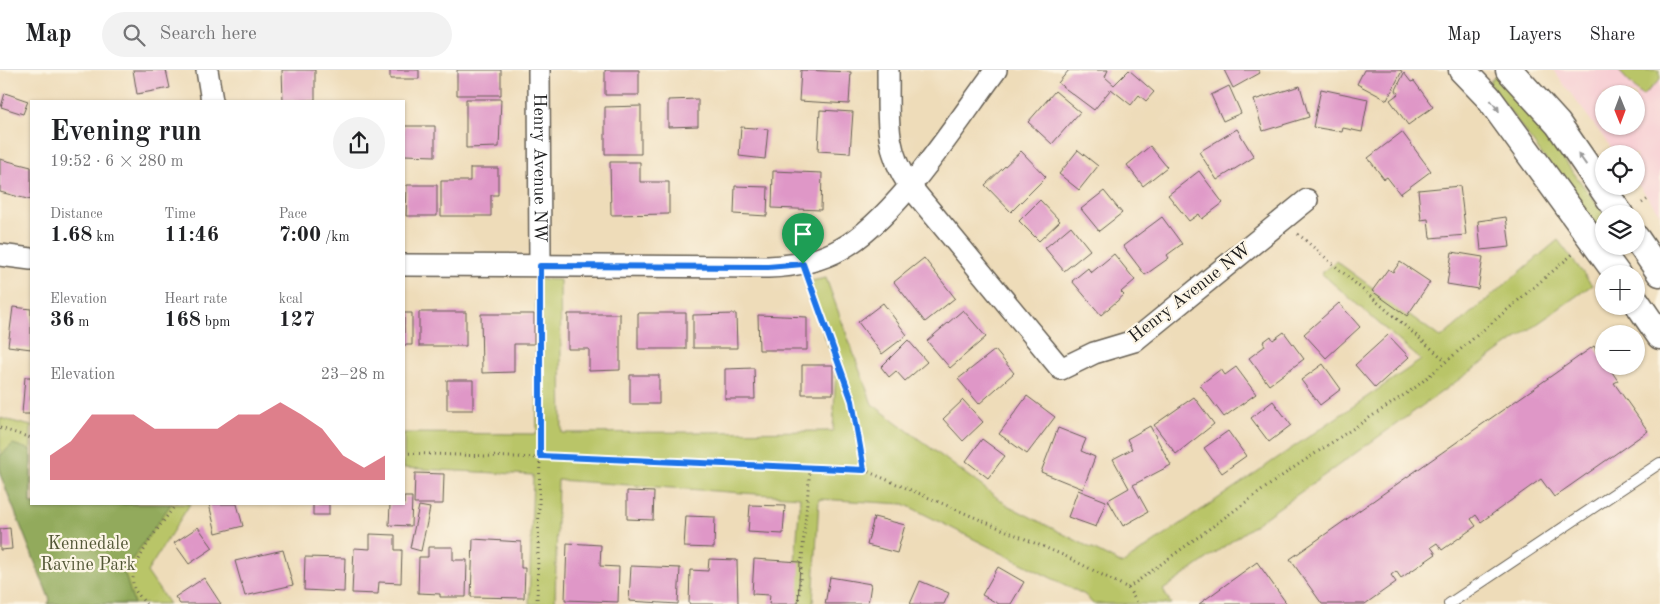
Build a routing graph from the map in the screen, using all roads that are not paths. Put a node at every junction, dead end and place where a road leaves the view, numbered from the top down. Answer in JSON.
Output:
{"nodes":[{"id":1,"x":207,"y":70,"type":"edge"},
{"id":2,"x":539,"y":70,"type":"edge"},
{"id":3,"x":888,"y":70,"type":"edge"},
{"id":4,"x":996,"y":70,"type":"edge"},
{"id":5,"x":1462,"y":70,"type":"edge"},
{"id":6,"x":1509,"y":70,"type":"edge"},
{"id":7,"x":212,"y":100,"type":"edge"},
{"id":8,"x":909,"y":185,"type":"junction"},
{"id":9,"x":1307,"y":200,"type":"dead end"},
{"id":10,"x":1614,"y":205,"type":"edge"},
{"id":11,"x":1645,"y":251,"type":"edge"},
{"id":12,"x":0,"y":254,"type":"edge"},
{"id":13,"x":30,"y":260,"type":"edge"},
{"id":14,"x":405,"y":265,"type":"edge"},
{"id":15,"x":1610,"y":265,"type":"edge"},
{"id":16,"x":540,"y":266,"type":"junction"},
{"id":17,"x":1660,"y":273,"type":"edge"},
{"id":18,"x":1645,"y":314,"type":"edge"},
{"id":19,"x":1660,"y":336,"type":"edge"},
{"id":20,"x":1660,"y":463,"type":"edge"},
{"id":21,"x":1448,"y":604,"type":"edge"}],
"edges":[{"from":1,"to":7,"type":"street"},
{"from":2,"to":16,"type":"street","name":"Henry Avenue NW"},
{"from":3,"to":8,"type":"street","name":"Henry Avenue NW"},
{"from":4,"to":8,"type":"street","name":"Henry Avenue NW"},
{"from":5,"to":15,"type":"street","one_way":true},
{"from":10,"to":6,"type":"street","one_way":true},
{"from":8,"to":9,"type":"street","name":"Henry Avenue NW"},
{"from":8,"to":16,"type":"street","name":"Henry Avenue NW"},
{"from":11,"to":17,"type":"street"},
{"from":12,"to":13,"type":"street"},
{"from":14,"to":16,"type":"street","name":"Henry Avenue NW"},
{"from":18,"to":19,"type":"street"},
{"from":20,"to":21,"type":"lane"}]}
